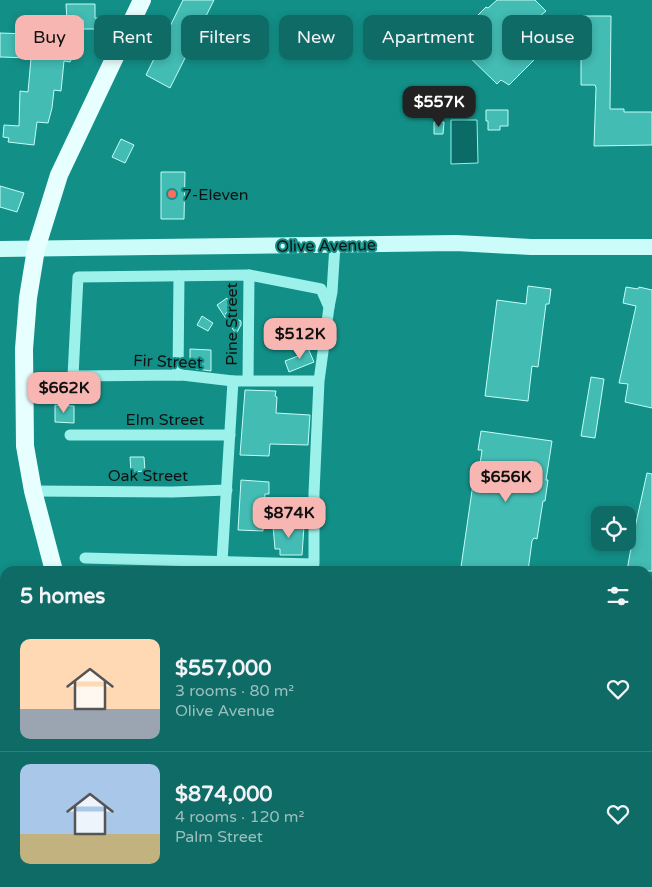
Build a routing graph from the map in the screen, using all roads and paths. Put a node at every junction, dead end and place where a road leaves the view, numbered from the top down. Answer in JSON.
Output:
{"nodes":[{"id":1,"x":142,"y":0,"type":"edge"},
{"id":2,"x":335,"y":245,"type":"junction"},
{"id":3,"x":652,"y":247,"type":"edge"},
{"id":4,"x":0,"y":249,"type":"edge"},
{"id":5,"x":36,"y":249,"type":"junction"},
{"id":6,"x":249,"y":275,"type":"junction"},
{"id":7,"x":179,"y":276,"type":"junction"},
{"id":8,"x":329,"y":307,"type":"junction"},
{"id":9,"x":178,"y":375,"type":"junction"},
{"id":10,"x":73,"y":376,"type":"joint"},
{"id":11,"x":248,"y":380,"type":"junction"},
{"id":12,"x":233,"y":381,"type":"junction"},
{"id":13,"x":319,"y":381,"type":"junction"},
{"id":14,"x":70,"y":435,"type":"dead end"},
{"id":15,"x":230,"y":435,"type":"junction"},
{"id":16,"x":227,"y":490,"type":"junction"},
{"id":17,"x":33,"y":491,"type":"junction"},
{"id":18,"x":85,"y":558,"type":"dead end"},
{"id":19,"x":222,"y":562,"type":"junction"},
{"id":20,"x":53,"y":566,"type":"edge"}],
"edges":[{"from":1,"to":5,"type":"main road"},
{"from":2,"to":3,"type":"main road","name":"Olive Avenue"},
{"from":2,"to":5,"type":"main road","name":"Olive Avenue"},
{"from":2,"to":8,"type":"street"},
{"from":4,"to":5,"type":"main road","name":"Olive Avenue"},
{"from":5,"to":17,"type":"main road"},
{"from":6,"to":7,"type":"street","name":"Pine Street"},
{"from":6,"to":8,"type":"street"},
{"from":6,"to":11,"type":"street","name":"Pine Street"},
{"from":7,"to":9,"type":"street"},
{"from":7,"to":10,"type":"street","name":"Pine Street"},
{"from":8,"to":13,"type":"street"},
{"from":9,"to":10,"type":"street","name":"Fir Street"},
{"from":9,"to":12,"type":"street","name":"Fir Street"},
{"from":11,"to":12,"type":"street","name":"Fir Street"},
{"from":11,"to":13,"type":"street","name":"Pine Street"},
{"from":12,"to":15,"type":"street"},
{"from":13,"to":19,"type":"street"},
{"from":14,"to":15,"type":"street","name":"Elm Street"},
{"from":15,"to":16,"type":"street"},
{"from":16,"to":17,"type":"street","name":"Oak Street"},
{"from":16,"to":19,"type":"street"},
{"from":17,"to":20,"type":"main road"},
{"from":18,"to":19,"type":"street"}]}
